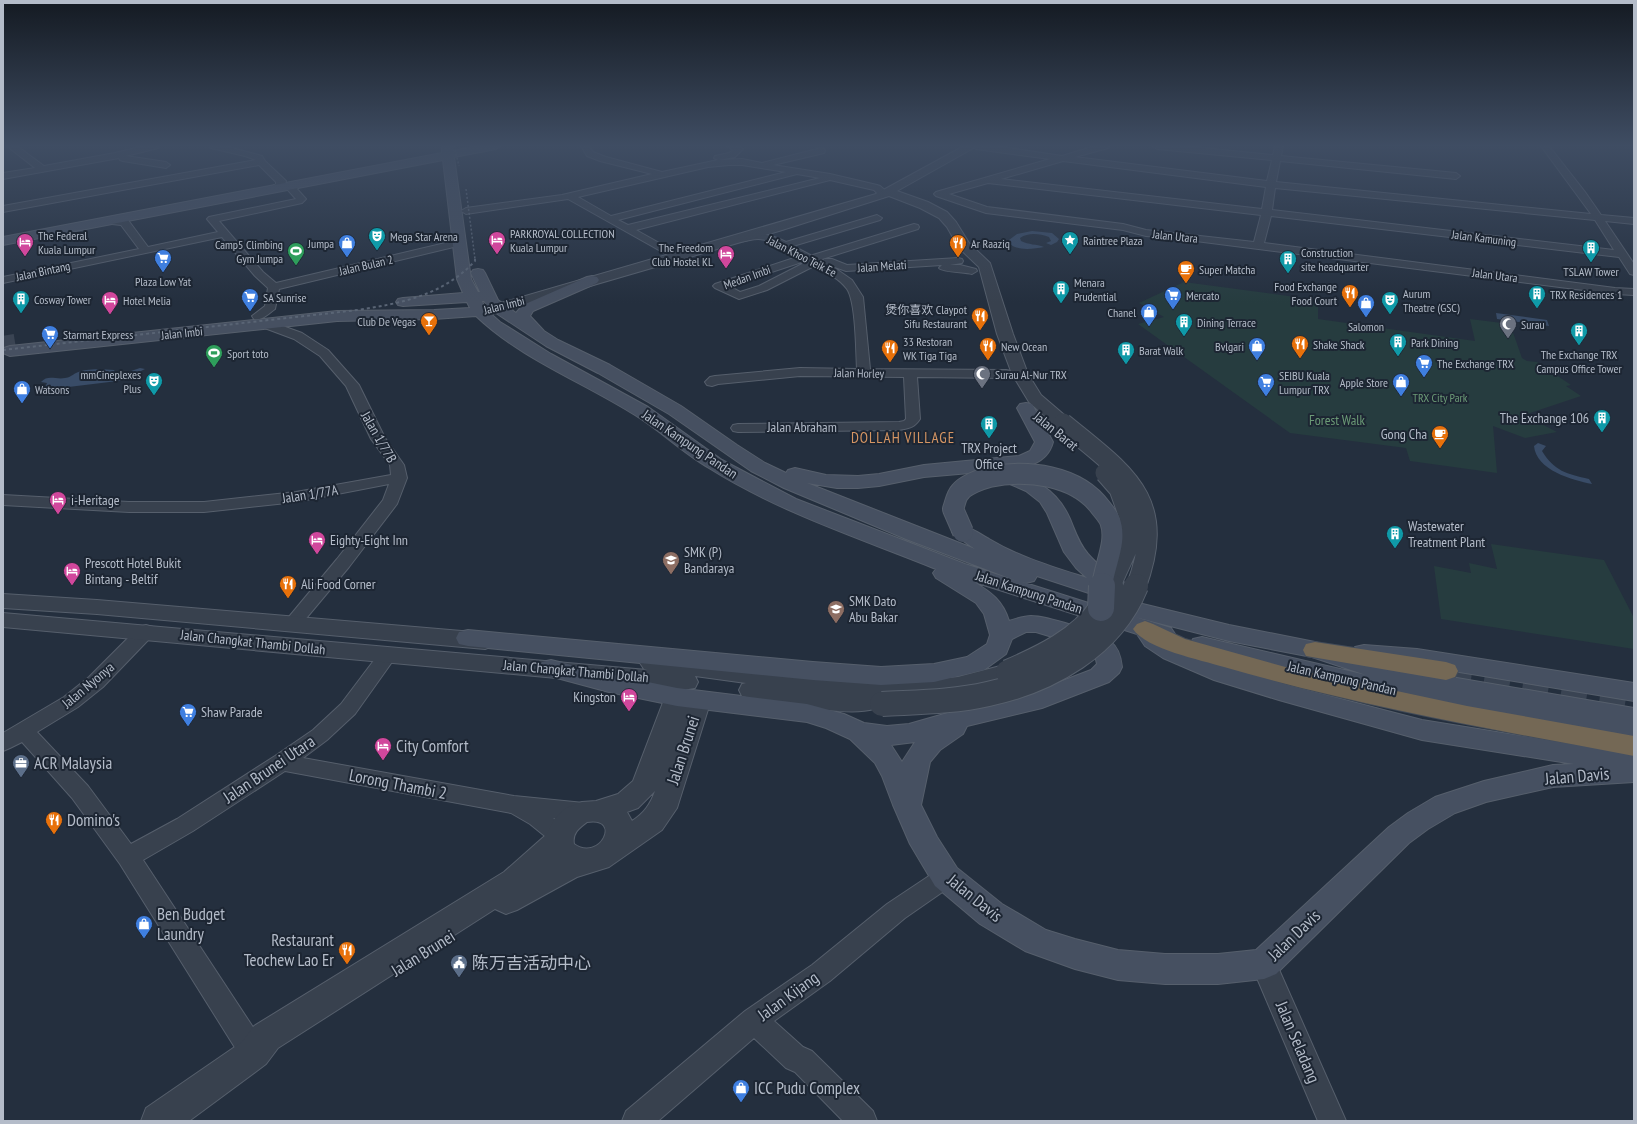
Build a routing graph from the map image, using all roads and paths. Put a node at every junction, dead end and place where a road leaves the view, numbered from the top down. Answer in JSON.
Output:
{"nodes":[{"id":1,"x":61,"y":198,"type":"edge"},
{"id":2,"x":223,"y":198,"type":"edge"},
{"id":3,"x":301,"y":198,"type":"edge"},
{"id":4,"x":452,"y":198,"type":"edge"},
{"id":5,"x":463,"y":198,"type":"edge"},
{"id":6,"x":555,"y":198,"type":"edge"},
{"id":7,"x":573,"y":198,"type":"edge"},
{"id":8,"x":692,"y":198,"type":"edge"},
{"id":9,"x":746,"y":198,"type":"edge"},
{"id":10,"x":869,"y":198,"type":"edge"},
{"id":11,"x":900,"y":198,"type":"edge"},
{"id":12,"x":952,"y":198,"type":"edge"},
{"id":13,"x":1143,"y":198,"type":"edge"},
{"id":14,"x":1269,"y":198,"type":"edge"},
{"id":15,"x":1400,"y":198,"type":"edge"},
{"id":16,"x":1585,"y":198,"type":"edge"},
{"id":17,"x":3,"y":209,"type":"edge"},
{"id":18,"x":466,"y":210,"type":"junction"},
{"id":19,"x":1266,"y":213,"type":"junction"},
{"id":20,"x":878,"y":218,"type":"dead end"},
{"id":21,"x":1599,"y":218,"type":"junction"},
{"id":22,"x":609,"y":219,"type":"junction"},
{"id":23,"x":106,"y":221,"type":"junction"},
{"id":24,"x":1634,"y":221,"type":"edge"},
{"id":25,"x":914,"y":227,"type":"dead end"},
{"id":26,"x":626,"y":229,"type":"junction"},
{"id":27,"x":224,"y":234,"type":"junction"},
{"id":28,"x":733,"y":240,"type":"junction"},
{"id":29,"x":3,"y":241,"type":"edge"},
{"id":30,"x":873,"y":241,"type":"junction"},
{"id":31,"x":1222,"y":241,"type":"junction"},
{"id":32,"x":458,"y":243,"type":"junction"},
{"id":33,"x":1259,"y":243,"type":"junction"},
{"id":34,"x":786,"y":245,"type":"junction"},
{"id":35,"x":145,"y":250,"type":"junction"},
{"id":36,"x":971,"y":251,"type":"junction"},
{"id":37,"x":1622,"y":254,"type":"junction"},
{"id":38,"x":675,"y":256,"type":"junction"},
{"id":39,"x":812,"y":258,"type":"junction"},
{"id":40,"x":1357,"y":258,"type":"junction"},
{"id":41,"x":878,"y":266,"type":"junction"},
{"id":42,"x":961,"y":270,"type":"junction"},
{"id":43,"x":1634,"y":272,"type":"edge"},
{"id":44,"x":842,"y":277,"type":"junction"},
{"id":45,"x":464,"y":279,"type":"junction"},
{"id":46,"x":3,"y":280,"type":"edge"},
{"id":47,"x":592,"y":280,"type":"junction"},
{"id":48,"x":274,"y":287,"type":"junction"},
{"id":49,"x":1634,"y":292,"type":"edge"},
{"id":50,"x":480,"y":296,"type":"junction"},
{"id":51,"x":416,"y":301,"type":"junction"},
{"id":52,"x":499,"y":308,"type":"junction"},
{"id":53,"x":479,"y":312,"type":"junction"},
{"id":54,"x":367,"y":314,"type":"junction"},
{"id":55,"x":269,"y":315,"type":"junction"},
{"id":56,"x":427,"y":316,"type":"junction"},
{"id":57,"x":319,"y":318,"type":"junction"},
{"id":58,"x":298,"y":336,"type":"junction"},
{"id":59,"x":547,"y":346,"type":"junction"},
{"id":60,"x":13,"y":347,"type":"tunnel mouth"},
{"id":61,"x":864,"y":373,"type":"junction"},
{"id":62,"x":910,"y":374,"type":"junction"},
{"id":63,"x":1006,"y":374,"type":"junction"},
{"id":64,"x":712,"y":382,"type":"dead end"},
{"id":65,"x":1026,"y":408,"type":"junction"},
{"id":66,"x":1057,"y":424,"type":"junction"},
{"id":67,"x":738,"y":428,"type":"dead end"},
{"id":68,"x":730,"y":449,"type":"junction"},
{"id":69,"x":923,"y":471,"type":"junction"},
{"id":70,"x":397,"y":476,"type":"junction"},
{"id":71,"x":3,"y":500,"type":"edge"},
{"id":72,"x":220,"y":506,"type":"junction"},
{"id":73,"x":896,"y":546,"type":"junction"},
{"id":74,"x":3,"y":601,"type":"edge"},
{"id":75,"x":1112,"y":611,"type":"junction"},
{"id":76,"x":1172,"y":614,"type":"junction"},
{"id":77,"x":3,"y":620,"type":"edge"},
{"id":78,"x":292,"y":624,"type":"junction"},
{"id":79,"x":1145,"y":629,"type":"junction"},
{"id":80,"x":146,"y":631,"type":"junction"},
{"id":81,"x":1229,"y":633,"type":"junction"},
{"id":82,"x":1002,"y":635,"type":"junction"},
{"id":83,"x":468,"y":638,"type":"junction"},
{"id":84,"x":1315,"y":650,"type":"junction"},
{"id":85,"x":388,"y":655,"type":"junction"},
{"id":86,"x":551,"y":668,"type":"junction"},
{"id":87,"x":1446,"y":671,"type":"tunnel mouth"},
{"id":88,"x":1634,"y":692,"type":"edge"},
{"id":89,"x":883,"y":697,"type":"junction"},
{"id":90,"x":688,"y":698,"type":"junction"},
{"id":91,"x":972,"y":715,"type":"junction"},
{"id":92,"x":1634,"y":717,"type":"edge"},
{"id":93,"x":24,"y":731,"type":"junction"},
{"id":94,"x":859,"y":732,"type":"junction"},
{"id":95,"x":1634,"y":734,"type":"edge"},
{"id":96,"x":3,"y":743,"type":"edge"},
{"id":97,"x":1634,"y":746,"type":"edge"},
{"id":98,"x":282,"y":762,"type":"junction"},
{"id":99,"x":1634,"y":764,"type":"edge"},
{"id":100,"x":1634,"y":772,"type":"edge"},
{"id":101,"x":514,"y":805,"type":"junction"},
{"id":102,"x":907,"y":805,"type":"junction"},
{"id":103,"x":591,"y":812,"type":"junction"},
{"id":104,"x":559,"y":837,"type":"junction"},
{"id":105,"x":604,"y":853,"type":"junction"},
{"id":106,"x":128,"y":857,"type":"junction"},
{"id":107,"x":946,"y":877,"type":"junction"},
{"id":108,"x":512,"y":890,"type":"junction"},
{"id":109,"x":1264,"y":964,"type":"junction"},
{"id":110,"x":758,"y":1017,"type":"junction"},
{"id":111,"x":254,"y":1053,"type":"junction"},
{"id":112,"x":167,"y":1119,"type":"edge"},
{"id":113,"x":636,"y":1121,"type":"edge"},
{"id":114,"x":863,"y":1121,"type":"edge"},
{"id":115,"x":1332,"y":1121,"type":"edge"}],
"edges":[{"from":1,"to":17,"type":"street"},
{"from":2,"to":23,"type":"main road"},
{"from":3,"to":27,"type":"street"},
{"from":4,"to":32,"type":"main road"},
{"from":5,"to":18,"type":"main road"},
{"from":6,"to":18,"type":"street"},
{"from":7,"to":22,"type":"street"},
{"from":8,"to":22,"type":"street"},
{"from":9,"to":26,"type":"street"},
{"from":10,"to":28,"type":"street","name":"Jalan Imbi"},
{"from":11,"to":36,"type":"street","name":"Jalan Barat"},
{"from":12,"to":31,"type":"street","name":"Jalan Utara"},
{"from":13,"to":19,"type":"street","name":"Jalan Kamuning"},
{"from":14,"to":19,"type":"street"},
{"from":15,"to":21,"type":"street"},
{"from":16,"to":21,"type":"street"},
{"from":18,"to":50,"type":"main road"},
{"from":19,"to":33,"type":"street"},
{"from":19,"to":37,"type":"street","name":"Jalan Kamuning"},
{"from":20,"to":34,"type":"street"},
{"from":21,"to":24,"type":"street"},
{"from":21,"to":37,"type":"street"},
{"from":22,"to":26,"type":"street"},
{"from":23,"to":29,"type":"main road"},
{"from":23,"to":35,"type":"street"},
{"from":25,"to":30,"type":"street","name":"Medan Imbi"},
{"from":26,"to":38,"type":"street"},
{"from":27,"to":35,"type":"street","name":"Jalan Bintang"},
{"from":27,"to":48,"type":"street"},
{"from":28,"to":34,"type":"street","name":"Jalan Khoo Teik Ee"},
{"from":28,"to":38,"type":"street","name":"Jalan Imbi"},
{"from":30,"to":39,"type":"street","name":"Medan Imbi"},
{"from":30,"to":41,"type":"street"},
{"from":31,"to":33,"type":"street","name":"Jalan Utara"},
{"from":31,"to":40,"type":"street","name":"Jalan Utara"},
{"from":32,"to":45,"type":"main road"},
{"from":32,"to":48,"type":"street","name":"Jalan Bulan 2"},
{"from":33,"to":40,"type":"street","name":"Jalan Utara"},
{"from":34,"to":39,"type":"street","name":"Jalan Melati"},
{"from":35,"to":46,"type":"street","name":"Jalan Bintang"},
{"from":36,"to":42,"type":"street","name":"Jalan Barat"},
{"from":36,"to":42,"type":"street"},
{"from":37,"to":43,"type":"street"},
{"from":38,"to":47,"type":"street","name":"Jalan Imbi"},
{"from":39,"to":39,"type":"street","name":"Medan Imbi"},
{"from":39,"to":41,"type":"street","name":"Jalan Melati"},
{"from":39,"to":44,"type":"street","name":"Jalan Khoo Teik Ee"},
{"from":40,"to":49,"type":"street","name":"Jalan Utara"},
{"from":41,"to":42,"type":"street","name":"Jalan Melati"},
{"from":42,"to":44,"type":"street","name":"Jalan Melati"},
{"from":42,"to":63,"type":"street","name":"Jalan Barat"},
{"from":42,"to":66,"type":"street","name":"Jalan Barat"},
{"from":44,"to":61,"type":"street","name":"Jalan Khoo Teik Ee"},
{"from":45,"to":50,"type":"main road"},
{"from":45,"to":51,"type":"main road"},
{"from":47,"to":52,"type":"street","name":"Jalan Imbi"},
{"from":47,"to":59,"type":"main road"},
{"from":48,"to":55,"type":"street"},
{"from":50,"to":51,"type":"main road","name":"Jalan Imbi"},
{"from":50,"to":52,"type":"main road","name":"Jalan Kampung Pandan"},
{"from":50,"to":53,"type":"main road"},
{"from":51,"to":54,"type":"main road"},
{"from":51,"to":55,"type":"main road","name":"Jalan Imbi"},
{"from":52,"to":53,"type":"main road","name":"Jalan Imbi"},
{"from":52,"to":59,"type":"main road","name":"Jalan Kampung Pandan"},
{"from":53,"to":56,"type":"main road","name":"Jalan Imbi"},
{"from":53,"to":59,"type":"main road","name":"Jalan Kampung Pandan"},
{"from":54,"to":56,"type":"main road","name":"Jalan Imbi"},
{"from":54,"to":57,"type":"main road","name":"Jalan Imbi"},
{"from":55,"to":57,"type":"main road","name":"Jalan Imbi"},
{"from":55,"to":58,"type":"street","name":"Jalan 1/77B"},
{"from":55,"to":60,"type":"main road","name":"Jalan Imbi"},
{"from":56,"to":59,"type":"main road"},
{"from":57,"to":58,"type":"street"},
{"from":58,"to":70,"type":"street","name":"Jalan 1/77B"},
{"from":59,"to":68,"type":"main road","name":"Jalan Kampung Pandan"},
{"from":59,"to":73,"type":"main road","name":"Jalan Kampung Pandan"},
{"from":61,"to":62,"type":"street","name":"Jalan Horley"},
{"from":61,"to":64,"type":"street","name":"Jalan Horley"},
{"from":62,"to":63,"type":"street","name":"Jalan Horley"},
{"from":62,"to":67,"type":"street","name":"Jalan Abraham"},
{"from":63,"to":65,"type":"street","name":"Jalan Barat"},
{"from":65,"to":66,"type":"street","name":"Jalan Barat"},
{"from":65,"to":69,"type":"main road"},
{"from":66,"to":75,"type":"street","name":"Jalan Barat","bridge":true},
{"from":68,"to":69,"type":"main road"},
{"from":68,"to":81,"type":"main road","name":"Jalan Kampung Pandan"},
{"from":69,"to":76,"type":"main road"},
{"from":70,"to":72,"type":"street","name":"Jalan 1/77A"},
{"from":70,"to":72,"type":"street","name":"Jalan 1/77A"},
{"from":70,"to":78,"type":"street"},
{"from":71,"to":72,"type":"street","name":"Jalan 1/77A"},
{"from":73,"to":79,"type":"main road","name":"Jalan Kampung Pandan"},
{"from":73,"to":82,"type":"main road"},
{"from":74,"to":78,"type":"street","name":"Jalan Changkat Thambi Dollah"},
{"from":75,"to":76,"type":"main road","bridge":true},
{"from":75,"to":89,"type":"street","name":"Jalan Changkat Thambi Dollah","bridge":true},
{"from":76,"to":81,"type":"main road"},
{"from":77,"to":80,"type":"street","name":"Jalan Changkat Thambi Dollah"},
{"from":78,"to":83,"type":"street","name":"Jalan Changkat Thambi Dollah"},
{"from":79,"to":95,"type":"main road","name":"Jalan Kampung Pandan"},
{"from":79,"to":97,"type":"highway"},
{"from":79,"to":99,"type":"main road"},
{"from":80,"to":85,"type":"street","name":"Jalan Changkat Thambi Dollah"},
{"from":80,"to":93,"type":"street","name":"Jalan Nyonya"},
{"from":81,"to":84,"type":"main road","name":"Jalan Kampung Pandan"},
{"from":82,"to":83,"type":"main road"},
{"from":82,"to":91,"type":"main road"},
{"from":83,"to":89,"type":"street","name":"Jalan Changkat Thambi Dollah"},
{"from":84,"to":87,"type":"highway"},
{"from":84,"to":88,"type":"main road"},
{"from":84,"to":92,"type":"main road","name":"Jalan Kampung Pandan"},
{"from":85,"to":86,"type":"street","name":"Jalan Changkat Thambi Dollah"},
{"from":85,"to":98,"type":"street","name":"Jalan Brunei Utara"},
{"from":86,"to":89,"type":"street","name":"Jalan Changkat Thambi Dollah"},
{"from":86,"to":90,"type":"main road"},
{"from":90,"to":94,"type":"main road"},
{"from":90,"to":103,"type":"street","name":"Jalan Brunei"},
{"from":90,"to":105,"type":"street","name":"Jalan Brunei"},
{"from":91,"to":94,"type":"main road"},
{"from":91,"to":102,"type":"main road"},
{"from":93,"to":96,"type":"street","name":"Jalan Nyonya"},
{"from":93,"to":106,"type":"street"},
{"from":94,"to":102,"type":"main road","name":"Jalan Davis"},
{"from":98,"to":101,"type":"street","name":"Lorong Thambi 2"},
{"from":98,"to":106,"type":"street","name":"Jalan Brunei Utara"},
{"from":100,"to":109,"type":"main road","name":"Jalan Davis"},
{"from":101,"to":103,"type":"street","name":"Lorong Thambi 2"},
{"from":101,"to":104,"type":"street","name":"Lorong Thambi 2"},
{"from":102,"to":107,"type":"main road","name":"Jalan Davis"},
{"from":103,"to":104,"type":"street"},
{"from":103,"to":105,"type":"street"},
{"from":104,"to":105,"type":"street"},
{"from":104,"to":108,"type":"street","name":"Jalan Brunei"},
{"from":105,"to":108,"type":"street","name":"Jalan Brunei"},
{"from":106,"to":111,"type":"street"},
{"from":107,"to":109,"type":"main road","name":"Jalan Davis"},
{"from":107,"to":110,"type":"street","name":"Jalan Kijang"},
{"from":108,"to":111,"type":"street","name":"Jalan Brunei"},
{"from":109,"to":115,"type":"street","name":"Jalan Seladang"},
{"from":110,"to":113,"type":"street","name":"Jalan Kijang"},
{"from":110,"to":114,"type":"street"},
{"from":111,"to":112,"type":"street","name":"Jalan Brunei"}]}
